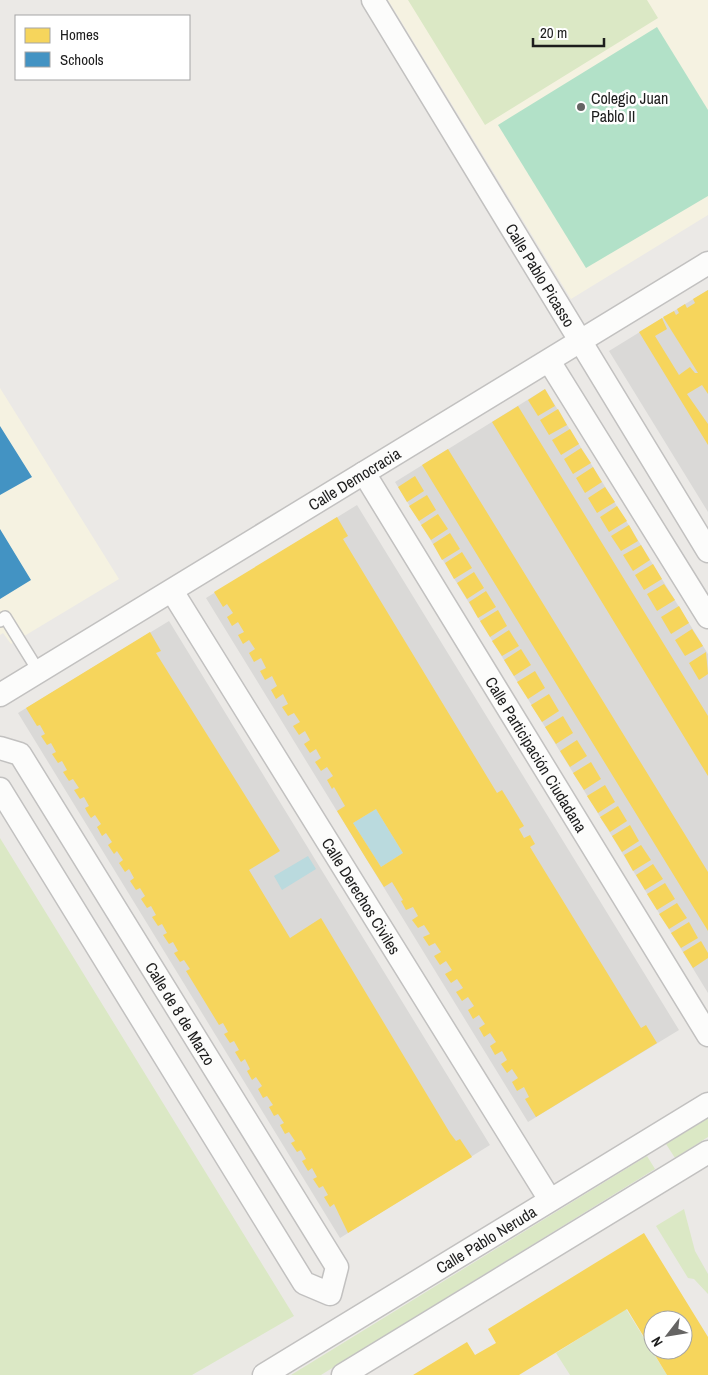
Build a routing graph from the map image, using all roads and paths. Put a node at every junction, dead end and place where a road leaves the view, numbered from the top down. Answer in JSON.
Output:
{"nodes":[{"id":1,"x":372,"y":0,"type":"edge"},
{"id":2,"x":708,"y":262,"type":"edge"},
{"id":3,"x":580,"y":342,"type":"junction"},
{"id":4,"x":550,"y":361,"type":"junction"},
{"id":5,"x":364,"y":473,"type":"junction"},
{"id":6,"x":708,"y":551,"type":"edge"},
{"id":7,"x":172,"y":590,"type":"junction"},
{"id":8,"x":708,"y":617,"type":"edge"},
{"id":9,"x":0,"y":621,"type":"edge"},
{"id":10,"x":39,"y":672,"type":"junction"},
{"id":11,"x":0,"y":695,"type":"edge"},
{"id":12,"x":0,"y":748,"type":"edge"},
{"id":13,"x":0,"y":789,"type":"edge"},
{"id":14,"x":708,"y":1035,"type":"edge"},
{"id":15,"x":708,"y":1104,"type":"edge"},
{"id":16,"x":708,"y":1152,"type":"edge"},
{"id":17,"x":550,"y":1200,"type":"junction"},
{"id":18,"x":330,"y":1294,"type":"junction"},
{"id":19,"x":348,"y":1322,"type":"junction"},
{"id":20,"x":356,"y":1372,"type":"edge"},
{"id":21,"x":264,"y":1375,"type":"edge"}],
"edges":[{"from":1,"to":3,"type":"street","name":"Calle Pablo Picasso"},
{"from":2,"to":3,"type":"street","name":"Calle Democracia"},
{"from":3,"to":4,"type":"street","name":"Calle Democracia"},
{"from":3,"to":6,"type":"street","name":"Calle Pablo Picasso"},
{"from":4,"to":5,"type":"street","name":"Calle Democracia"},
{"from":4,"to":8,"type":"street"},
{"from":5,"to":7,"type":"street","name":"Calle Democracia"},
{"from":5,"to":14,"type":"street","name":"Calle Participación Ciudadana"},
{"from":7,"to":10,"type":"street","name":"Calle Democracia"},
{"from":7,"to":17,"type":"street","name":"Calle Derechos Civiles"},
{"from":9,"to":10,"type":"lane"},
{"from":10,"to":11,"type":"street","name":"Calle Democracia"},
{"from":12,"to":18,"type":"street","name":"Calle de 8 de Marzo"},
{"from":13,"to":18,"type":"street"},
{"from":15,"to":17,"type":"street","name":"Calle Pablo Neruda"},
{"from":16,"to":20,"type":"street"},
{"from":17,"to":19,"type":"street","name":"Calle Pablo Neruda"},
{"from":18,"to":19,"type":"street"},
{"from":19,"to":21,"type":"street","name":"Calle Pablo Neruda"}]}
